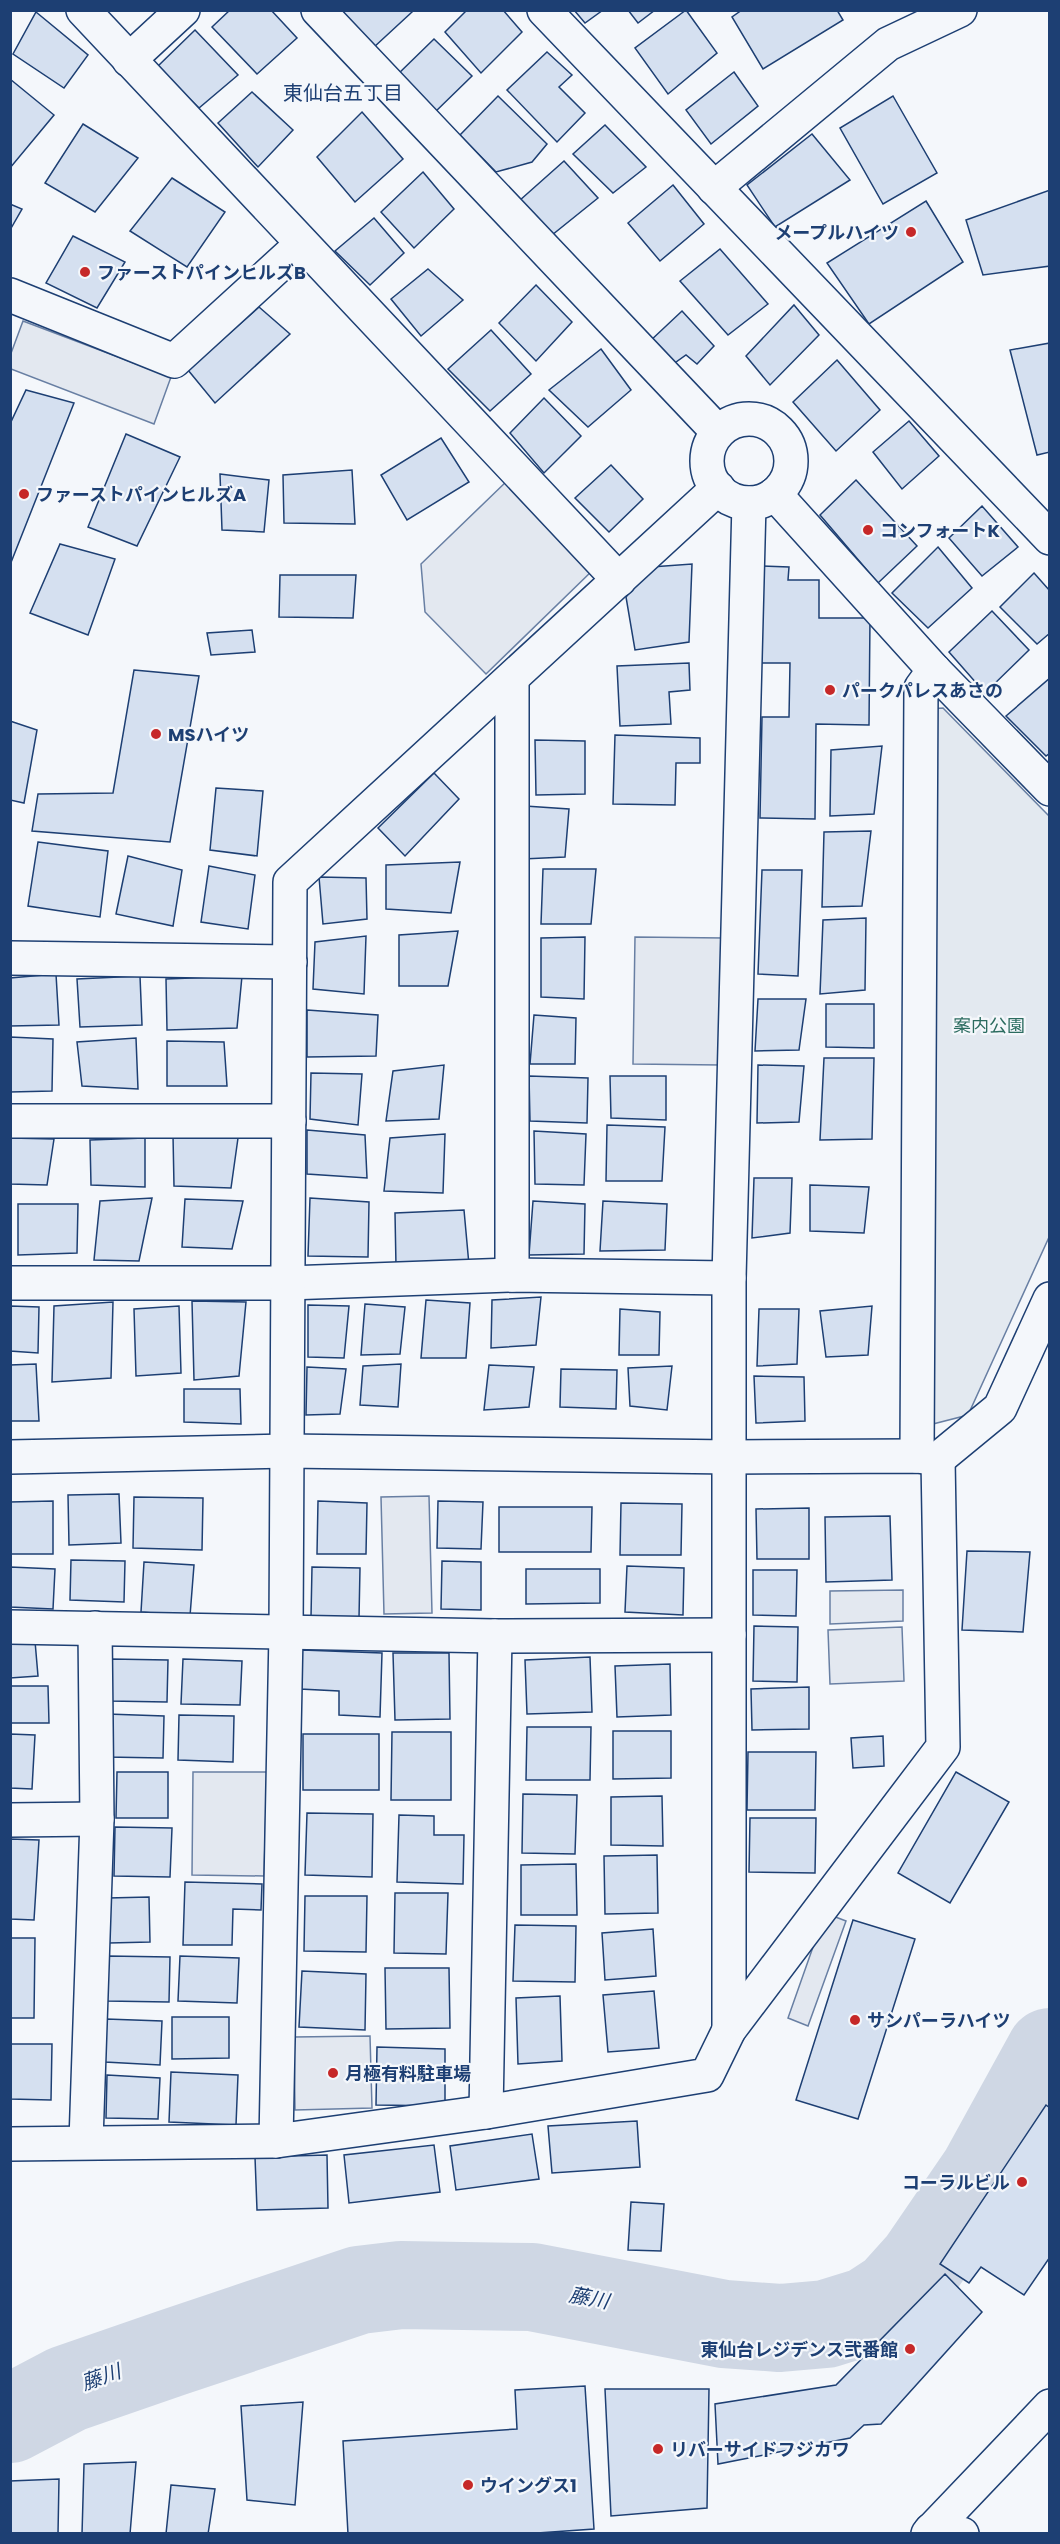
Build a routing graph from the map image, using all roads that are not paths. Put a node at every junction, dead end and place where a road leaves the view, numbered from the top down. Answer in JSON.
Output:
{"nodes":[{"id":1,"x":82,"y":10,"type":"edge"},
{"id":2,"x":183,"y":10,"type":"edge"},
{"id":3,"x":318,"y":10,"type":"edge"},
{"id":4,"x":544,"y":10,"type":"edge"},
{"id":5,"x":960,"y":10,"type":"edge"},
{"id":6,"x":129,"y":60,"type":"junction"},
{"id":7,"x":714,"y":188,"type":"junction"},
{"id":8,"x":302,"y":244,"type":"junction"},
{"id":9,"x":10,"y":295,"type":"edge"},
{"id":10,"x":718,"y":432,"type":"junction"},
{"id":11,"x":718,"y":488,"type":"junction"},
{"id":12,"x":762,"y":499,"type":"junction"},
{"id":13,"x":1050,"y":538,"type":"edge"},
{"id":14,"x":619,"y":580,"type":"junction"},
{"id":15,"x":934,"y":670,"type":"junction"},
{"id":16,"x":512,"y":680,"type":"junction"},
{"id":17,"x":1050,"y":789,"type":"edge"},
{"id":18,"x":10,"y":958,"type":"edge"},
{"id":19,"x":290,"y":962,"type":"junction"},
{"id":20,"x":10,"y":1121,"type":"edge"},
{"id":21,"x":289,"y":1121,"type":"junction"},
{"id":22,"x":512,"y":1275,"type":"junction"},
{"id":23,"x":729,"y":1278,"type":"junction"},
{"id":24,"x":10,"y":1283,"type":"edge"},
{"id":25,"x":288,"y":1283,"type":"junction"},
{"id":26,"x":1050,"y":1299,"type":"edge"},
{"id":27,"x":287,"y":1450,"type":"junction"},
{"id":28,"x":10,"y":1457,"type":"edge"},
{"id":29,"x":731,"y":1457,"type":"junction"},
{"id":30,"x":927,"y":1458,"type":"junction"},
{"id":31,"x":10,"y":1627,"type":"edge"},
{"id":32,"x":95,"y":1628,"type":"junction"},
{"id":33,"x":286,"y":1633,"type":"junction"},
{"id":34,"x":729,"y":1635,"type":"junction"},
{"id":35,"x":495,"y":1636,"type":"junction"},
{"id":36,"x":98,"y":1819,"type":"junction"},
{"id":37,"x":10,"y":1821,"type":"edge"},
{"id":38,"x":729,"y":2030,"type":"junction"},
{"id":39,"x":486,"y":2112,"type":"junction"},
{"id":40,"x":276,"y":2141,"type":"junction"},
{"id":41,"x":86,"y":2142,"type":"junction"},
{"id":42,"x":10,"y":2144,"type":"edge"},
{"id":43,"x":1050,"y":2406,"type":"edge"},
{"id":44,"x":940,"y":2532,"type":"edge"}],
"edges":[{"from":1,"to":6,"type":"street"},
{"from":2,"to":6,"type":"street"},
{"from":3,"to":10,"type":"street"},
{"from":4,"to":7,"type":"street"},
{"from":5,"to":7,"type":"street"},
{"from":6,"to":8,"type":"street"},
{"from":7,"to":13,"type":"street"},
{"from":8,"to":9,"type":"street"},
{"from":8,"to":14,"type":"street"},
{"from":10,"to":11,"type":"street"},
{"from":10,"to":12,"type":"street"},
{"from":11,"to":12,"type":"street"},
{"from":11,"to":14,"type":"street"},
{"from":12,"to":15,"type":"street"},
{"from":12,"to":23,"type":"street"},
{"from":14,"to":16,"type":"street"},
{"from":15,"to":17,"type":"street"},
{"from":15,"to":30,"type":"street"},
{"from":16,"to":19,"type":"street"},
{"from":16,"to":22,"type":"street"},
{"from":18,"to":19,"type":"street"},
{"from":19,"to":21,"type":"street"},
{"from":20,"to":21,"type":"street"},
{"from":21,"to":25,"type":"street"},
{"from":22,"to":23,"type":"street"},
{"from":22,"to":25,"type":"street"},
{"from":23,"to":29,"type":"street"},
{"from":24,"to":25,"type":"street"},
{"from":25,"to":27,"type":"street"},
{"from":26,"to":30,"type":"street"},
{"from":27,"to":28,"type":"street"},
{"from":27,"to":29,"type":"street"},
{"from":27,"to":33,"type":"street"},
{"from":29,"to":30,"type":"street"},
{"from":29,"to":34,"type":"street"},
{"from":30,"to":38,"type":"street"},
{"from":31,"to":32,"type":"street"},
{"from":32,"to":33,"type":"street"},
{"from":32,"to":36,"type":"street"},
{"from":33,"to":35,"type":"street"},
{"from":33,"to":40,"type":"street"},
{"from":34,"to":35,"type":"street"},
{"from":34,"to":38,"type":"street"},
{"from":35,"to":39,"type":"street"},
{"from":36,"to":37,"type":"street"},
{"from":36,"to":41,"type":"street"},
{"from":38,"to":39,"type":"street"},
{"from":39,"to":40,"type":"street"},
{"from":40,"to":41,"type":"street"},
{"from":41,"to":42,"type":"street"},
{"from":43,"to":44,"type":"street"}]}
